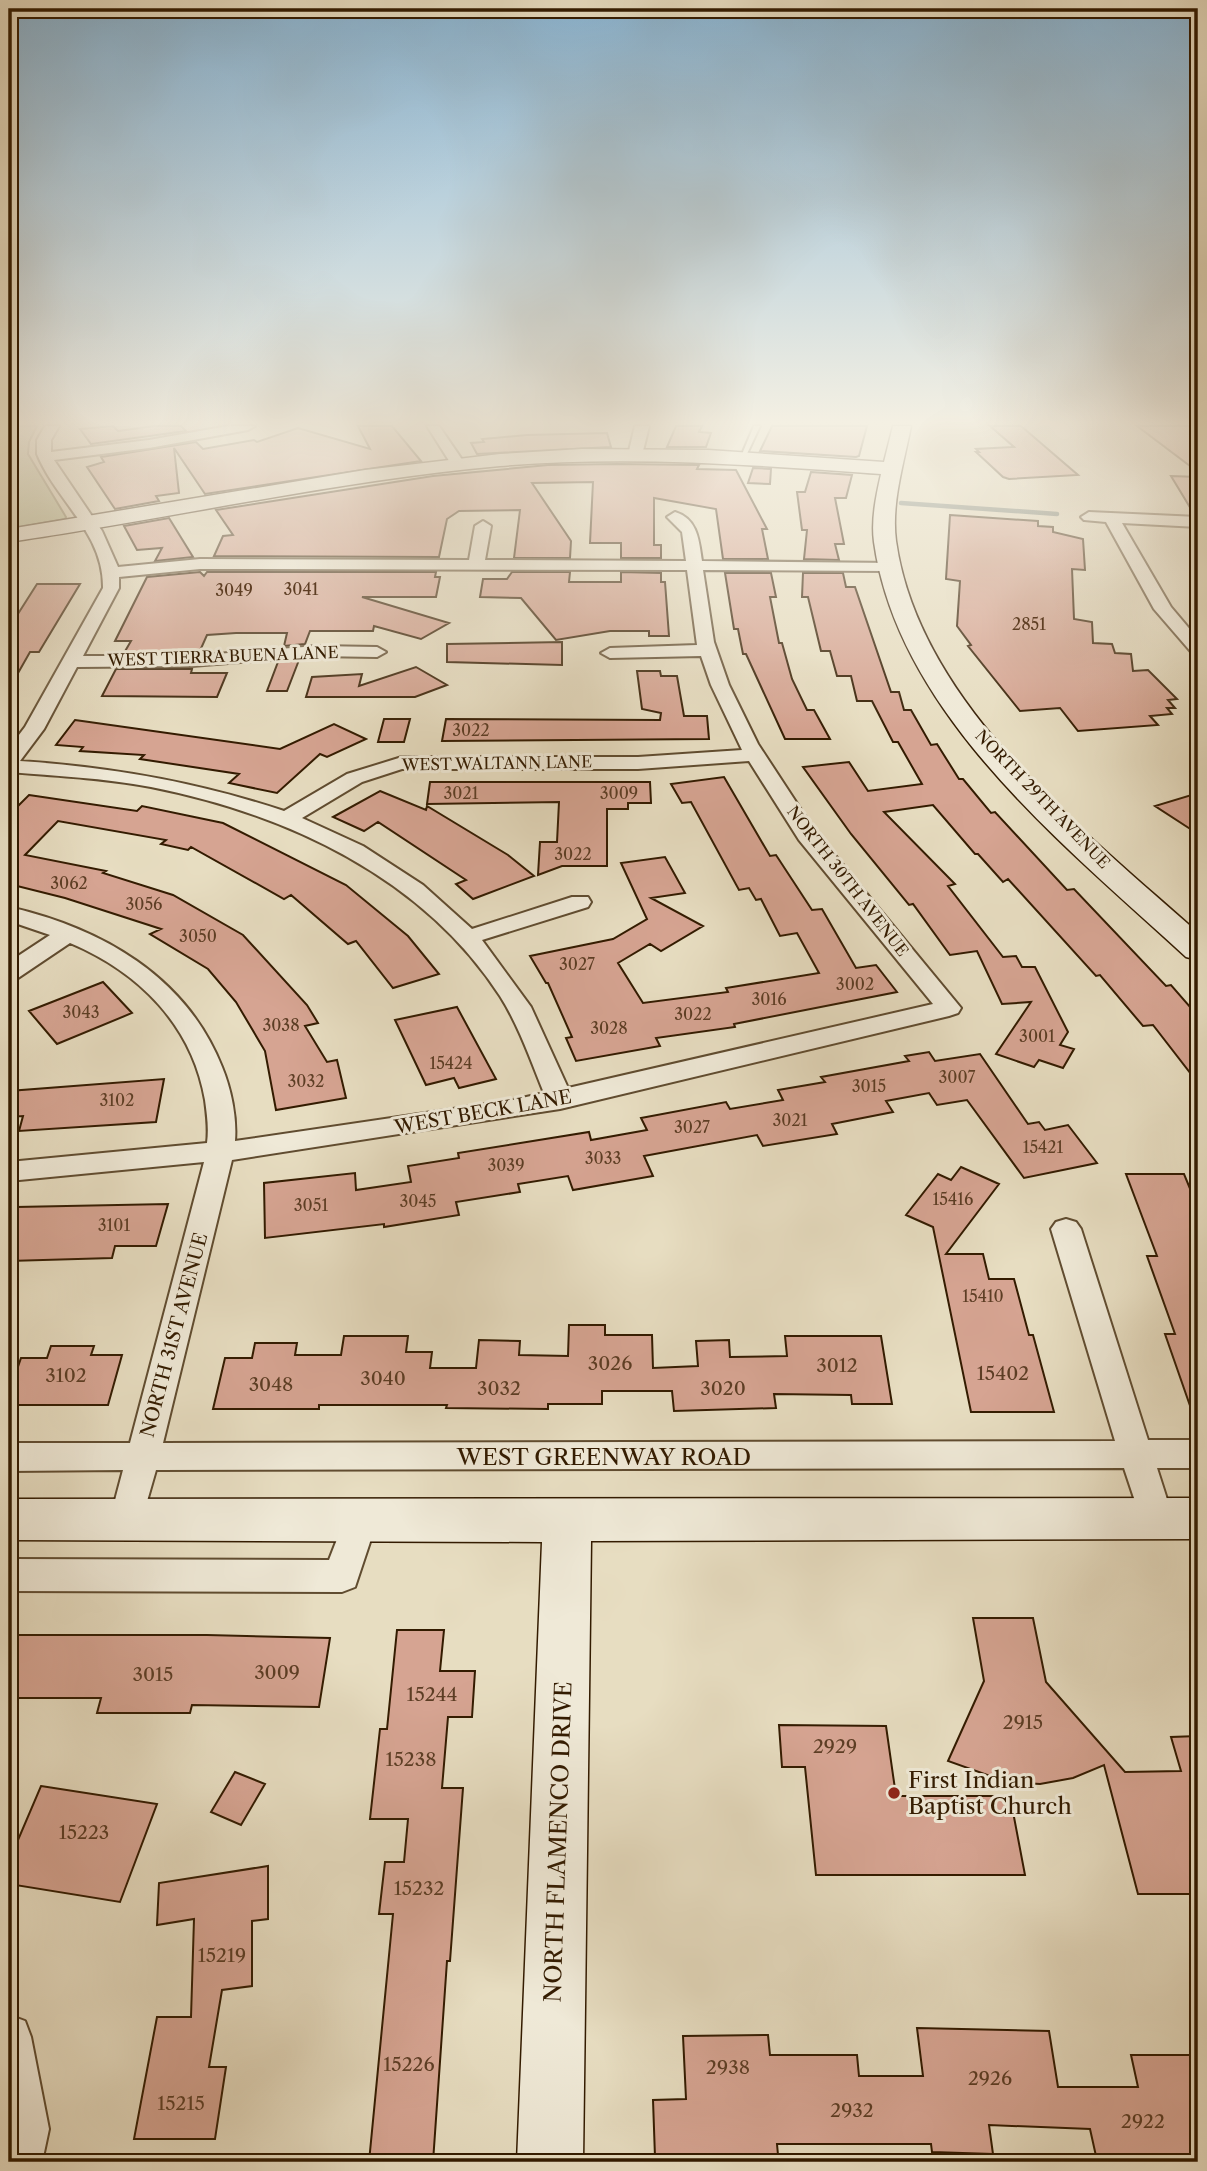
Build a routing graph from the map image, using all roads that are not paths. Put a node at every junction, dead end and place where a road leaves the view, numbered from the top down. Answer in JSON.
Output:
{"nodes":[{"id":1,"x":61,"y":527,"type":"edge"},
{"id":2,"x":90,"y":527,"type":"edge"},
{"id":3,"x":483,"y":527,"type":"edge"},
{"id":4,"x":686,"y":527,"type":"edge"},
{"id":5,"x":884,"y":527,"type":"edge"},
{"id":6,"x":1116,"y":527,"type":"edge"},
{"id":7,"x":9,"y":536,"type":"edge"},
{"id":8,"x":476,"y":565,"type":"junction"},
{"id":9,"x":694,"y":566,"type":"junction"},
{"id":10,"x":888,"y":566,"type":"junction"},
{"id":11,"x":112,"y":573,"type":"junction"},
{"id":12,"x":1198,"y":649,"type":"edge"},
{"id":13,"x":708,"y":650,"type":"junction"},
{"id":14,"x":377,"y":652,"type":"dead end"},
{"id":15,"x":610,"y":653,"type":"dead end"},
{"id":16,"x":69,"y":662,"type":"junction"},
{"id":17,"x":755,"y":755,"type":"junction"},
{"id":18,"x":9,"y":764,"type":"edge"},
{"id":19,"x":285,"y":820,"type":"junction"},
{"id":20,"x":580,"y":902,"type":"dead end"},
{"id":21,"x":9,"y":914,"type":"edge"},
{"id":22,"x":68,"y":934,"type":"junction"},
{"id":23,"x":466,"y":938,"type":"junction"},
{"id":24,"x":1198,"y":950,"type":"edge"},
{"id":25,"x":9,"y":973,"type":"edge"},
{"id":26,"x":949,"y":1008,"type":"joint"},
{"id":27,"x":560,"y":1100,"type":"junction"},
{"id":28,"x":219,"y":1151,"type":"junction"},
{"id":29,"x":9,"y":1171,"type":"edge"},
{"id":30,"x":1066,"y":1229,"type":"dead end"},
{"id":31,"x":1198,"y":1454,"type":"edge"},
{"id":32,"x":1137,"y":1456,"type":"junction"},
{"id":33,"x":9,"y":1457,"type":"edge"},
{"id":34,"x":141,"y":1457,"type":"junction"},
{"id":35,"x":1177,"y":1518,"type":"edge"},
{"id":36,"x":127,"y":1519,"type":"junction"},
{"id":37,"x":9,"y":1520,"type":"edge"},
{"id":38,"x":360,"y":1521,"type":"junction"},
{"id":39,"x":567,"y":1521,"type":"junction"},
{"id":40,"x":9,"y":1575,"type":"edge"},
{"id":41,"x":9,"y":2037,"type":"edge"},
{"id":42,"x":19,"y":2162,"type":"edge"},
{"id":43,"x":550,"y":2162,"type":"edge"}],
"edges":[{"from":1,"to":7,"type":"street"},
{"from":2,"to":11,"type":"street"},
{"from":3,"to":8,"type":"street"},
{"from":4,"to":9,"type":"street","name":"NORTH 30TH AVENUE"},
{"from":5,"to":10,"type":"street","name":"NORTH 29TH AVENUE"},
{"from":6,"to":12,"type":"street"},
{"from":8,"to":9,"type":"street"},
{"from":8,"to":11,"type":"street"},
{"from":9,"to":10,"type":"street"},
{"from":9,"to":13,"type":"street","name":"NORTH 30TH AVENUE"},
{"from":10,"to":24,"type":"street","name":"NORTH 29TH AVENUE"},
{"from":11,"to":16,"type":"street"},
{"from":13,"to":15,"type":"street"},
{"from":13,"to":17,"type":"street","name":"NORTH 30TH AVENUE"},
{"from":14,"to":16,"type":"street","name":"WEST TIERRA BUENA LANE"},
{"from":16,"to":18,"type":"street"},
{"from":17,"to":19,"type":"street","name":"WEST WALTANN LANE"},
{"from":17,"to":26,"type":"street","name":"NORTH 30TH AVENUE"},
{"from":18,"to":19,"type":"street"},
{"from":19,"to":23,"type":"street"},
{"from":20,"to":23,"type":"street"},
{"from":21,"to":22,"type":"street","name":"NORTH 31ST AVENUE"},
{"from":22,"to":25,"type":"street"},
{"from":22,"to":28,"type":"street","name":"NORTH 31ST AVENUE"},
{"from":23,"to":27,"type":"street"},
{"from":26,"to":27,"type":"street","name":"WEST BECK LANE"},
{"from":27,"to":28,"type":"street","name":"WEST BECK LANE"},
{"from":28,"to":29,"type":"street","name":"WEST BECK LANE"},
{"from":28,"to":34,"type":"street","name":"NORTH 31ST AVENUE"},
{"from":30,"to":32,"type":"street"},
{"from":31,"to":32,"type":"street","name":"WEST GREENWAY ROAD"},
{"from":32,"to":34,"type":"street","name":"WEST GREENWAY ROAD"},
{"from":32,"to":35,"type":"street"},
{"from":33,"to":34,"type":"street","name":"WEST GREENWAY ROAD"},
{"from":34,"to":36,"type":"street","name":"NORTH 31ST AVENUE"},
{"from":35,"to":39,"type":"street"},
{"from":36,"to":37,"type":"street"},
{"from":36,"to":38,"type":"street"},
{"from":38,"to":39,"type":"street"},
{"from":38,"to":40,"type":"street"},
{"from":39,"to":43,"type":"street","name":"NORTH FLAMENCO DRIVE"},
{"from":41,"to":42,"type":"street"}]}
